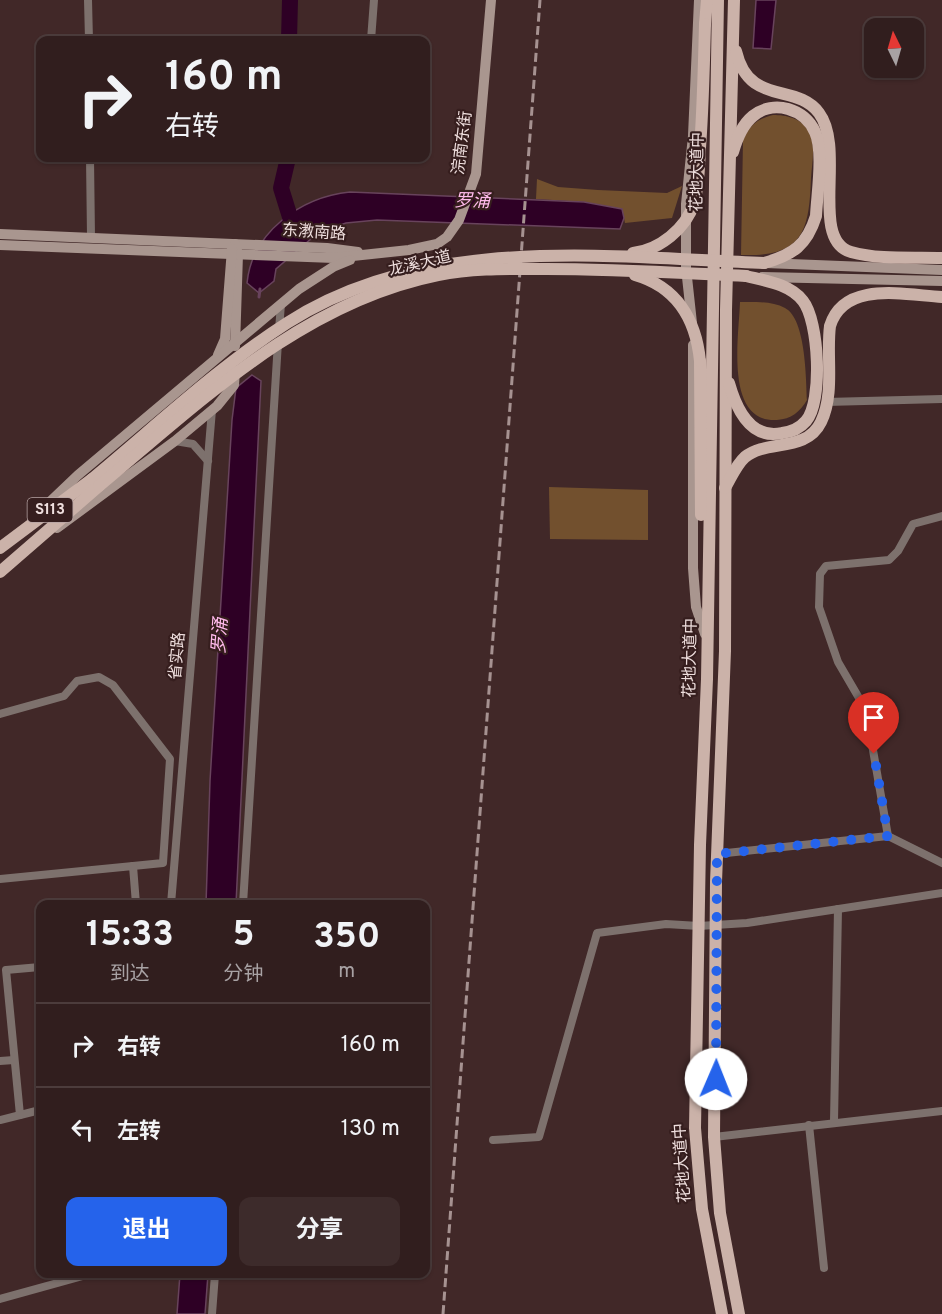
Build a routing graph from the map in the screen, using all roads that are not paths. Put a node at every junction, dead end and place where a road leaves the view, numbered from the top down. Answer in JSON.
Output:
{"nodes":[{"id":1,"x":88,"y":0,"type":"edge"},
{"id":2,"x":374,"y":0,"type":"edge"},
{"id":3,"x":491,"y":0,"type":"edge"},
{"id":4,"x":699,"y":0,"type":"edge"},
{"id":5,"x":707,"y":0,"type":"edge"},
{"id":6,"x":718,"y":0,"type":"edge"},
{"id":7,"x":734,"y":0,"type":"edge"},
{"id":8,"x":89,"y":36,"type":"edge"},
{"id":9,"x":371,"y":36,"type":"edge"},
{"id":10,"x":733,"y":36,"type":"junction"},
{"id":11,"x":90,"y":162,"type":"edge"},
{"id":12,"x":728,"y":170,"type":"junction"},
{"id":13,"x":0,"y":234,"type":"edge"},
{"id":14,"x":91,"y":237,"type":"junction"},
{"id":15,"x":0,"y":245,"type":"edge"},
{"id":16,"x":234,"y":251,"type":"junction"},
{"id":17,"x":367,"y":253,"type":"junction"},
{"id":18,"x":942,"y":258,"type":"edge"},
{"id":19,"x":605,"y":263,"type":"junction"},
{"id":20,"x":764,"y":263,"type":"junction"},
{"id":21,"x":942,"y":270,"type":"edge"},
{"id":22,"x":908,"y":275,"type":"junction"},
{"id":23,"x":746,"y":276,"type":"junction"},
{"id":24,"x":942,"y":281,"type":"edge"},
{"id":25,"x":942,"y":297,"type":"edge"},
{"id":26,"x":281,"y":304,"type":"junction"},
{"id":27,"x":235,"y":343,"type":"junction"},
{"id":28,"x":216,"y":357,"type":"junction"},
{"id":29,"x":725,"y":370,"type":"junction"},
{"id":30,"x":942,"y":399,"type":"edge"},
{"id":31,"x":826,"y":402,"type":"junction"},
{"id":32,"x":214,"y":408,"type":"junction"},
{"id":33,"x":175,"y":441,"type":"junction"},
{"id":34,"x":208,"y":461,"type":"junction"},
{"id":35,"x":96,"y":482,"type":"junction"},
{"id":36,"x":723,"y":492,"type":"junction"},
{"id":37,"x":942,"y":516,"type":"edge"},
{"id":38,"x":4,"y":545,"type":"edge"},
{"id":39,"x":23,"y":553,"type":"junction"},
{"id":40,"x":0,"y":572,"type":"edge"},
{"id":41,"x":705,"y":634,"type":"junction"},
{"id":42,"x":707,"y":679,"type":"junction"},
{"id":43,"x":0,"y":714,"type":"edge"},
{"id":44,"x":888,"y":836,"type":"junction"},
{"id":45,"x":717,"y":854,"type":"junction"},
{"id":46,"x":942,"y":863,"type":"edge"},
{"id":47,"x":132,"y":866,"type":"junction"},
{"id":48,"x":0,"y":879,"type":"edge"},
{"id":49,"x":942,"y":893,"type":"edge"},
{"id":50,"x":136,"y":900,"type":"edge"},
{"id":51,"x":171,"y":900,"type":"edge"},
{"id":52,"x":243,"y":900,"type":"edge"},
{"id":53,"x":838,"y":909,"type":"junction"},
{"id":54,"x":699,"y":926,"type":"junction"},
{"id":55,"x":717,"y":926,"type":"junction"},
{"id":56,"x":36,"y":967,"type":"edge"},
{"id":57,"x":14,"y":1060,"type":"junction"},
{"id":58,"x":0,"y":1061,"type":"edge"},
{"id":59,"x":942,"y":1110,"type":"edge"},
{"id":60,"x":36,"y":1111,"type":"edge"},
{"id":61,"x":20,"y":1115,"type":"junction"},
{"id":62,"x":0,"y":1120,"type":"edge"},
{"id":63,"x":834,"y":1121,"type":"junction"},
{"id":64,"x":809,"y":1125,"type":"junction"},
{"id":65,"x":714,"y":1137,"type":"junction"},
{"id":66,"x":493,"y":1140,"type":"dead end"},
{"id":67,"x":824,"y":1268,"type":"dead end"},
{"id":68,"x":76,"y":1278,"type":"edge"},
{"id":69,"x":215,"y":1278,"type":"edge"},
{"id":70,"x":0,"y":1299,"type":"edge"},
{"id":71,"x":212,"y":1314,"type":"edge"},
{"id":72,"x":722,"y":1314,"type":"edge"},
{"id":73,"x":739,"y":1314,"type":"edge"}],
"edges":[{"from":1,"to":8,"type":"street"},
{"from":2,"to":9,"type":"street"},
{"from":3,"to":17,"type":"street","name":"浣南东街"},
{"from":4,"to":41,"type":"street"},
{"from":5,"to":19,"type":"main road","bridge":true},
{"from":6,"to":42,"type":"main road","name":"花地大道中"},
{"from":7,"to":10,"type":"main road","name":"花地大道中"},
{"from":10,"to":12,"type":"main road","name":"花地大道中"},
{"from":10,"to":18,"type":"main road"},
{"from":11,"to":14,"type":"street"},
{"from":12,"to":20,"type":"main road"},
{"from":12,"to":29,"type":"main road","name":"花地大道中"},
{"from":13,"to":14,"type":"street","name":"东漖南路"},
{"from":14,"to":16,"type":"street","name":"东漖南路"},
{"from":15,"to":16,"type":"street","name":"东漖南路"},
{"from":16,"to":17,"type":"street","name":"东漖南路"},
{"from":16,"to":17,"type":"street","name":"东漖南路"},
{"from":16,"to":27,"type":"street"},
{"from":16,"to":28,"type":"street"},
{"from":17,"to":26,"type":"street"},
{"from":19,"to":20,"type":"main road","name":"龙溪大道","bridge":true},
{"from":19,"to":23,"type":"main road","name":"龙溪大道","bridge":true},
{"from":19,"to":35,"type":"main road","name":"龙溪大道","bridge":true},
{"from":19,"to":41,"type":"main road","bridge":true},
{"from":20,"to":22,"type":"street","name":"龙溪大道"},
{"from":21,"to":22,"type":"street","name":"龙溪大道"},
{"from":22,"to":23,"type":"street","name":"龙溪大道"},
{"from":22,"to":24,"type":"street","name":"龙溪大道"},
{"from":23,"to":29,"type":"main road"},
{"from":25,"to":31,"type":"main road"},
{"from":26,"to":27,"type":"street"},
{"from":26,"to":52,"type":"street"},
{"from":27,"to":28,"type":"street"},
{"from":27,"to":32,"type":"street"},
{"from":28,"to":32,"type":"street"},
{"from":28,"to":38,"type":"street"},
{"from":29,"to":36,"type":"main road","name":"花地大道中"},
{"from":30,"to":31,"type":"street"},
{"from":31,"to":36,"type":"main road"},
{"from":32,"to":33,"type":"street"},
{"from":32,"to":34,"type":"street","name":"省实路"},
{"from":33,"to":34,"type":"street"},
{"from":33,"to":39,"type":"street"},
{"from":34,"to":51,"type":"street","name":"省实路"},
{"from":35,"to":38,"type":"main road","name":"龙溪大道","number":"S113"},
{"from":35,"to":39,"type":"main road","name":"龙溪大道","number":"S113"},
{"from":36,"to":45,"type":"main road","name":"花地大道中"},
{"from":37,"to":44,"type":"street"},
{"from":39,"to":40,"type":"main road","name":"龙溪大道","number":"S113"},
{"from":41,"to":42,"type":"main road"},
{"from":42,"to":54,"type":"main road","name":"花地大道中"},
{"from":43,"to":47,"type":"street"},
{"from":44,"to":45,"type":"street"},
{"from":44,"to":46,"type":"street"},
{"from":45,"to":55,"type":"main road","name":"花地大道中"},
{"from":47,"to":48,"type":"street"},
{"from":47,"to":50,"type":"street"},
{"from":49,"to":53,"type":"street"},
{"from":53,"to":55,"type":"street"},
{"from":53,"to":63,"type":"street"},
{"from":54,"to":55,"type":"street"},
{"from":54,"to":66,"type":"street"},
{"from":54,"to":72,"type":"main road","name":"花地大道中"},
{"from":55,"to":65,"type":"main road","name":"花地大道中"},
{"from":56,"to":57,"type":"street"},
{"from":57,"to":58,"type":"street"},
{"from":57,"to":61,"type":"street"},
{"from":59,"to":63,"type":"street"},
{"from":60,"to":61,"type":"street"},
{"from":61,"to":62,"type":"street"},
{"from":63,"to":64,"type":"street"},
{"from":64,"to":65,"type":"street"},
{"from":64,"to":67,"type":"street"},
{"from":65,"to":73,"type":"main road","name":"花地大道中"},
{"from":68,"to":70,"type":"street"},
{"from":69,"to":71,"type":"street"}]}
